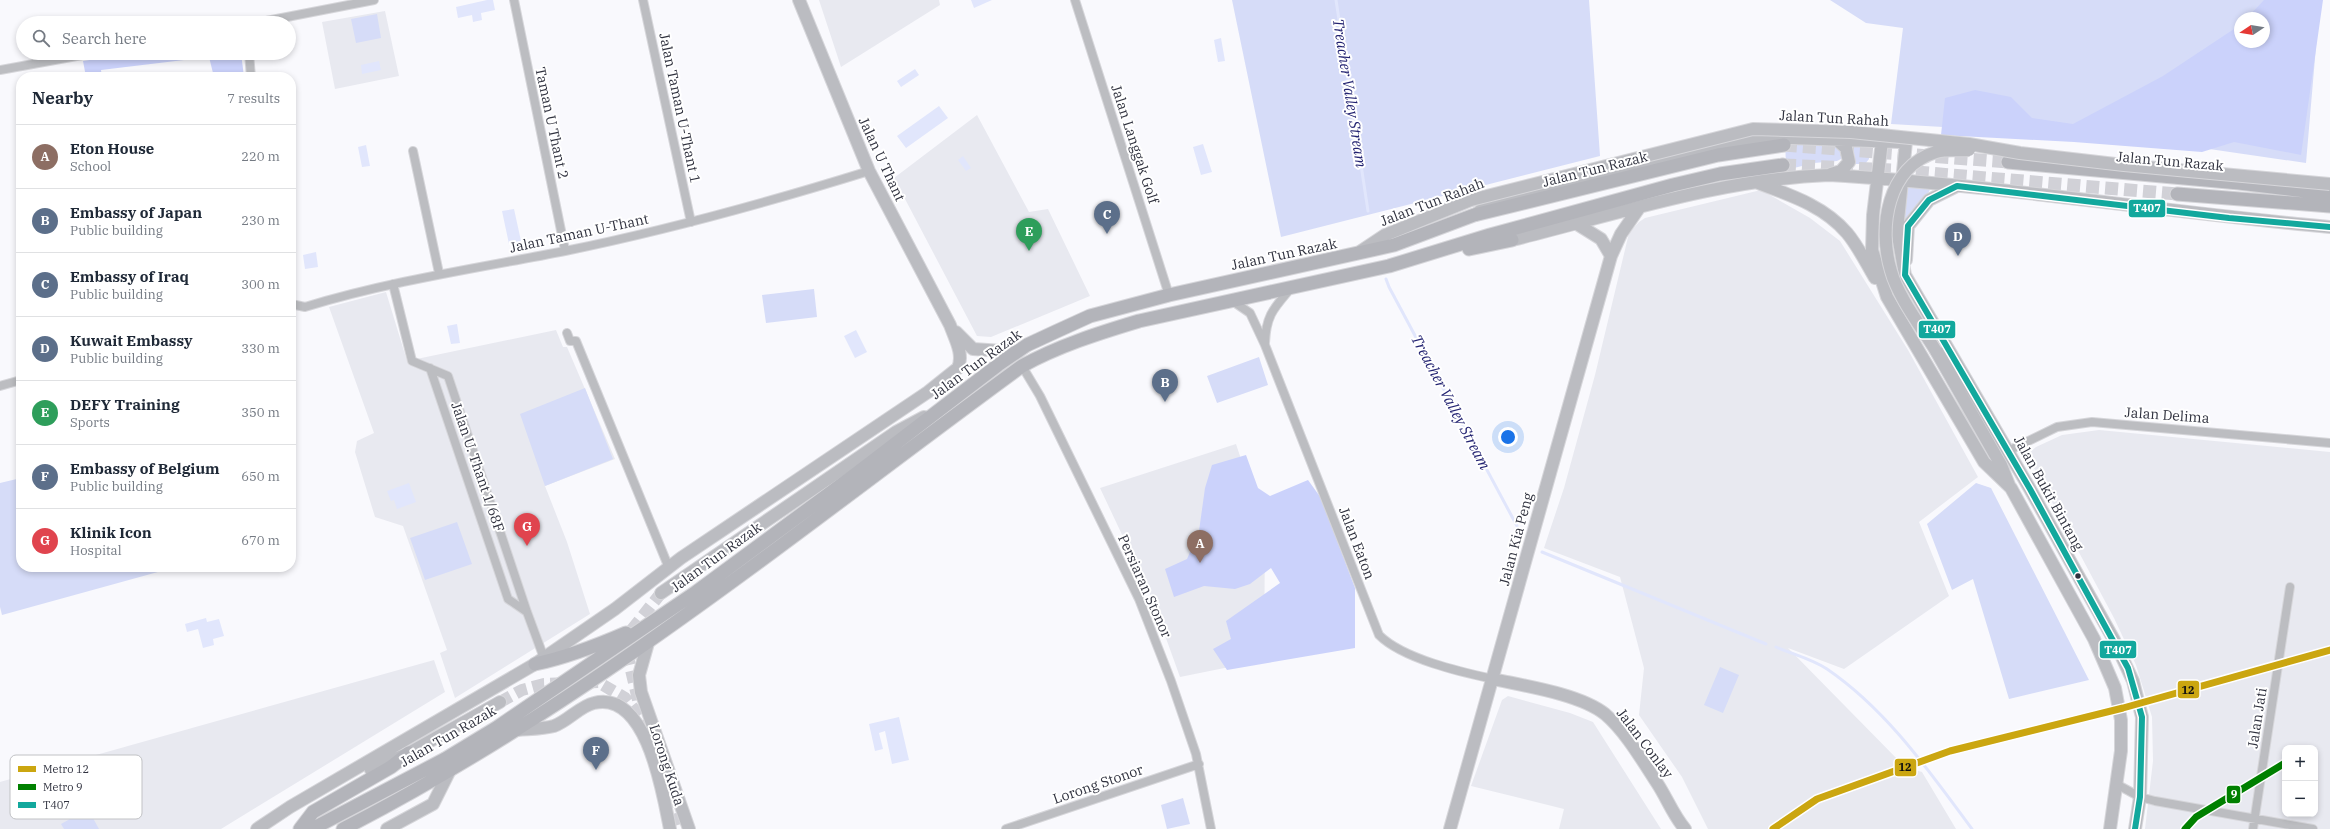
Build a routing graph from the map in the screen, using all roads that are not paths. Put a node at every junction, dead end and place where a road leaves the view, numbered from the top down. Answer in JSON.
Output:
{"nodes":[{"id":1,"x":374,"y":0,"type":"edge"},
{"id":2,"x":514,"y":0,"type":"edge"},
{"id":3,"x":643,"y":0,"type":"edge"},
{"id":4,"x":799,"y":0,"type":"edge"},
{"id":5,"x":1075,"y":0,"type":"edge"},
{"id":6,"x":292,"y":16,"type":"edge"},
{"id":7,"x":55,"y":60,"type":"edge"},
{"id":8,"x":250,"y":60,"type":"edge"},
{"id":9,"x":0,"y":70,"type":"edge"},
{"id":10,"x":251,"y":72,"type":"edge"},
{"id":11,"x":1836,"y":139,"type":"junction"},
{"id":12,"x":1882,"y":141,"type":"junction"},
{"id":13,"x":1906,"y":142,"type":"junction"},
{"id":14,"x":1784,"y":145,"type":"tunnel mouth"},
{"id":15,"x":413,"y":151,"type":"dead end"},
{"id":16,"x":2020,"y":153,"type":"junction"},
{"id":17,"x":2008,"y":162,"type":"tunnel mouth"},
{"id":18,"x":1783,"y":165,"type":"tunnel mouth"},
{"id":19,"x":869,"y":171,"type":"junction"},
{"id":20,"x":2233,"y":171,"type":"joint"},
{"id":21,"x":1829,"y":175,"type":"junction"},
{"id":22,"x":1878,"y":178,"type":"junction"},
{"id":23,"x":1901,"y":181,"type":"junction"},
{"id":24,"x":1756,"y":182,"type":"junction"},
{"id":25,"x":1957,"y":186,"type":"junction"},
{"id":26,"x":2330,"y":192,"type":"edge"},
{"id":27,"x":2177,"y":194,"type":"tunnel mouth"},
{"id":28,"x":1639,"y":208,"type":"junction"},
{"id":29,"x":1474,"y":215,"type":"junction"},
{"id":30,"x":691,"y":222,"type":"junction"},
{"id":31,"x":1577,"y":224,"type":"junction"},
{"id":32,"x":2330,"y":227,"type":"edge"},
{"id":33,"x":1512,"y":240,"type":"joint"},
{"id":34,"x":565,"y":250,"type":"junction"},
{"id":35,"x":1355,"y":256,"type":"junction"},
{"id":36,"x":1611,"y":256,"type":"junction"},
{"id":37,"x":1409,"y":261,"type":"junction"},
{"id":38,"x":440,"y":273,"type":"junction"},
{"id":39,"x":1905,"y":275,"type":"junction"},
{"id":40,"x":393,"y":284,"type":"junction"},
{"id":41,"x":1292,"y":287,"type":"junction"},
{"id":42,"x":1169,"y":296,"type":"junction"},
{"id":43,"x":1887,"y":297,"type":"junction"},
{"id":44,"x":1231,"y":300,"type":"junction"},
{"id":45,"x":296,"y":305,"type":"edge"},
{"id":46,"x":950,"y":325,"type":"junction"},
{"id":47,"x":567,"y":333,"type":"dead end"},
{"id":48,"x":1265,"y":345,"type":"junction"},
{"id":49,"x":1016,"y":352,"type":"junction"},
{"id":50,"x":1022,"y":366,"type":"junction"},
{"id":51,"x":430,"y":368,"type":"junction"},
{"id":52,"x":16,"y":381,"type":"edge"},
{"id":53,"x":0,"y":386,"type":"edge"},
{"id":54,"x":928,"y":392,"type":"joint"},
{"id":55,"x":945,"y":406,"type":"junction"},
{"id":56,"x":2330,"y":443,"type":"edge"},
{"id":57,"x":2008,"y":451,"type":"junction"},
{"id":58,"x":2011,"y":488,"type":"junction"},
{"id":59,"x":669,"y":568,"type":"junction"},
{"id":60,"x":2290,"y":587,"type":"dead end"},
{"id":61,"x":661,"y":593,"type":"tunnel mouth"},
{"id":62,"x":526,"y":612,"type":"junction"},
{"id":63,"x":659,"y":618,"type":"junction"},
{"id":64,"x":648,"y":643,"type":"junction"},
{"id":65,"x":540,"y":661,"type":"junction"},
{"id":66,"x":1493,"y":679,"type":"junction"},
{"id":67,"x":500,"y":702,"type":"tunnel mouth"},
{"id":68,"x":518,"y":730,"type":"junction"},
{"id":69,"x":409,"y":753,"type":"junction"},
{"id":70,"x":1199,"y":764,"type":"junction"},
{"id":71,"x":450,"y":770,"type":"junction"},
{"id":72,"x":2118,"y":785,"type":"junction"},
{"id":73,"x":2140,"y":797,"type":"junction"},
{"id":74,"x":290,"y":806,"type":"junction"},
{"id":75,"x":2255,"y":819,"type":"junction"},
{"id":76,"x":257,"y":829,"type":"edge"},
{"id":77,"x":300,"y":829,"type":"edge"},
{"id":78,"x":312,"y":829,"type":"edge"},
{"id":79,"x":343,"y":829,"type":"edge"},
{"id":80,"x":387,"y":829,"type":"edge"},
{"id":81,"x":670,"y":829,"type":"edge"},
{"id":82,"x":689,"y":829,"type":"edge"},
{"id":83,"x":1006,"y":829,"type":"edge"},
{"id":84,"x":1211,"y":829,"type":"edge"},
{"id":85,"x":1450,"y":829,"type":"edge"},
{"id":86,"x":1685,"y":829,"type":"edge"},
{"id":87,"x":2110,"y":829,"type":"edge"},
{"id":88,"x":2135,"y":829,"type":"edge"},
{"id":89,"x":2254,"y":829,"type":"edge"},
{"id":90,"x":2313,"y":829,"type":"edge"}],
"edges":[{"from":1,"to":6,"type":"street"},
{"from":2,"to":34,"type":"street","name":"Taman U Thant 2"},
{"from":3,"to":30,"type":"street","name":"Jalan Taman U-Thant 1"},
{"from":4,"to":19,"type":"main road","name":"Jalan U Thant"},
{"from":5,"to":42,"type":"street","name":"Jalan Langgak Golf"},
{"from":7,"to":9,"type":"street"},
{"from":8,"to":10,"type":"street"},
{"from":11,"to":12,"type":"main road"},
{"from":11,"to":21,"type":"main road"},
{"from":11,"to":29,"type":"main road"},
{"from":12,"to":13,"type":"main road"},
{"from":12,"to":22,"type":"main road"},
{"from":13,"to":20,"type":"main road"},
{"from":13,"to":23,"type":"main road","name":"Jalan Bukit Bintang"},
{"from":14,"to":29,"type":"main road","name":"Jalan Tun Razak"},
{"from":15,"to":38,"type":"street"},
{"from":16,"to":26,"type":"main road","name":"Jalan Tun Rahah","bridge":true},
{"from":16,"to":35,"type":"main road","name":"Jalan Tun Rahah","bridge":true},
{"from":16,"to":58,"type":"main road","bridge":true},
{"from":17,"to":26,"type":"main road","name":"Jalan Tun Razak"},
{"from":18,"to":37,"type":"main road","name":"Jalan Tun Razak"},
{"from":19,"to":30,"type":"street","name":"Jalan Taman U-Thant"},
{"from":19,"to":46,"type":"main road","name":"Jalan U Thant"},
{"from":20,"to":26,"type":"main road"},
{"from":21,"to":22,"type":"main road"},
{"from":21,"to":24,"type":"main road"},
{"from":22,"to":23,"type":"main road"},
{"from":22,"to":43,"type":"main road"},
{"from":23,"to":25,"type":"main road"},
{"from":23,"to":39,"type":"main road","name":"Jalan Bukit Bintang"},
{"from":24,"to":28,"type":"main road"},
{"from":24,"to":43,"type":"main road"},
{"from":25,"to":32,"type":"main road"},
{"from":25,"to":39,"type":"main road"},
{"from":26,"to":27,"type":"main road"},
{"from":28,"to":31,"type":"main road"},
{"from":28,"to":36,"type":"main road","name":"Jalan Kia Peng"},
{"from":29,"to":35,"type":"main road","name":"Jalan Tun Razak"},
{"from":30,"to":34,"type":"street","name":"Jalan Taman U-Thant"},
{"from":31,"to":33,"type":"main road"},
{"from":31,"to":36,"type":"main road"},
{"from":33,"to":37,"type":"main road"},
{"from":34,"to":38,"type":"street","name":"Jalan Taman U-Thant"},
{"from":35,"to":42,"type":"main road","name":"Jalan Tun Razak"},
{"from":36,"to":66,"type":"main road","name":"Jalan Kia Peng"},
{"from":37,"to":41,"type":"main road","name":"Jalan Tun Razak"},
{"from":38,"to":40,"type":"street","name":"Jalan Taman U-Thant"},
{"from":39,"to":57,"type":"main road","name":"Jalan Bukit Bintang"},
{"from":40,"to":45,"type":"street","name":"Jalan Taman U-Thant"},
{"from":40,"to":51,"type":"street","name":"Jalan U. Thant 1/68F"},
{"from":41,"to":44,"type":"main road","name":"Jalan Tun Razak"},
{"from":41,"to":48,"type":"street","name":"Jalan Eaton"},
{"from":42,"to":49,"type":"main road","name":"Jalan Tun Razak"},
{"from":43,"to":58,"type":"main road"},
{"from":44,"to":48,"type":"street","name":"Jalan Eaton"},
{"from":44,"to":50,"type":"main road","name":"Jalan Tun Razak"},
{"from":46,"to":49,"type":"main road","name":"Jalan U Thant"},
{"from":46,"to":54,"type":"main road","name":"Jalan U Thant"},
{"from":47,"to":59,"type":"street"},
{"from":48,"to":66,"type":"street","name":"Jalan Eaton"},
{"from":49,"to":55,"type":"main road","name":"Jalan Tun Razak"},
{"from":50,"to":64,"type":"main road","name":"Jalan Tun Razak"},
{"from":50,"to":70,"type":"street","name":"Persiaran Stonor"},
{"from":51,"to":62,"type":"street","name":"Jalan U. Thant 1/68F"},
{"from":51,"to":62,"type":"street","name":"Jalan U. Thant 1/68F"},
{"from":52,"to":53,"type":"street"},
{"from":54,"to":59,"type":"main road","name":"Jalan Tun Razak"},
{"from":55,"to":61,"type":"main road"},
{"from":55,"to":63,"type":"main road","name":"Jalan Tun Razak"},
{"from":56,"to":57,"type":"street","name":"Jalan Delima"},
{"from":57,"to":73,"type":"main road","name":"Jalan Bukit Bintang"},
{"from":58,"to":72,"type":"main road"},
{"from":59,"to":65,"type":"main road","name":"Jalan Tun Razak"},
{"from":60,"to":75,"type":"street","name":"Jalan Jati"},
{"from":62,"to":65,"type":"street","name":"Jalan U. Thant 1/68F"},
{"from":63,"to":65,"type":"main road"},
{"from":63,"to":78,"type":"main road","name":"Jalan Tun Razak"},
{"from":64,"to":68,"type":"main road","name":"Jalan Tun Razak"},
{"from":64,"to":82,"type":"main road","name":"Lorong Kuda"},
{"from":65,"to":74,"type":"main road","name":"Jalan Tun Razak"},
{"from":66,"to":85,"type":"main road","name":"Jalan Kia Peng"},
{"from":66,"to":86,"type":"main road","name":"Jalan Conlay"},
{"from":67,"to":69,"type":"main road"},
{"from":68,"to":71,"type":"main road","name":"Jalan Tun Razak"},
{"from":68,"to":81,"type":"main road","name":"Lorong Kuda"},
{"from":69,"to":74,"type":"main road"},
{"from":69,"to":77,"type":"main road"},
{"from":70,"to":83,"type":"street","name":"Lorong Stonor"},
{"from":70,"to":84,"type":"street","name":"Persiaran Stonor"},
{"from":71,"to":79,"type":"main road","name":"Jalan Tun Razak"},
{"from":71,"to":80,"type":"main road"},
{"from":72,"to":73,"type":"street"},
{"from":72,"to":87,"type":"main road"},
{"from":73,"to":75,"type":"street"},
{"from":73,"to":88,"type":"main road","name":"Jalan Bukit Bintang"},
{"from":74,"to":76,"type":"main road","name":"Jalan Tun Razak"},
{"from":75,"to":89,"type":"street","name":"Jalan Jati"},
{"from":75,"to":90,"type":"street"}]}
